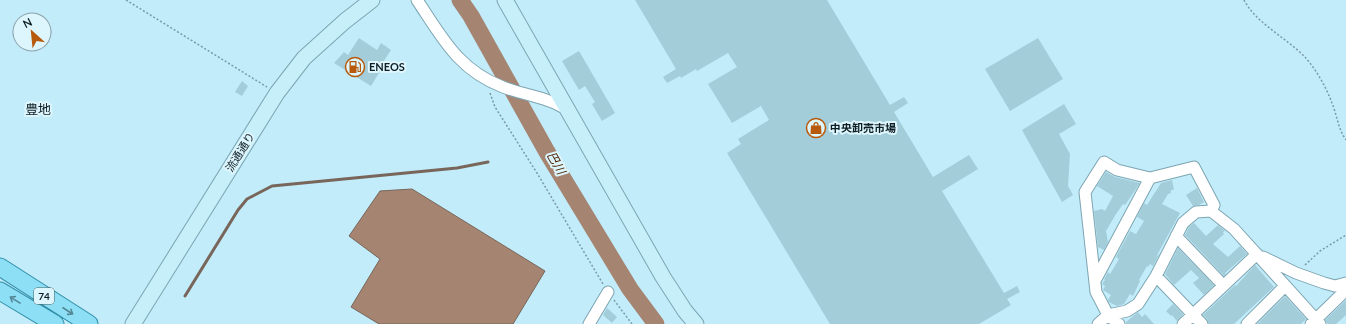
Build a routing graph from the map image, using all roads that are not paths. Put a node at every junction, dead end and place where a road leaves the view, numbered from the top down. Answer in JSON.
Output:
{"nodes":[{"id":1,"x":372,"y":0,"type":"edge"},
{"id":2,"x":417,"y":0,"type":"edge"},
{"id":3,"x":505,"y":0,"type":"edge"},
{"id":4,"x":568,"y":110,"type":"junction"},
{"id":5,"x":1150,"y":178,"type":"junction"},
{"id":6,"x":1211,"y":211,"type":"junction"},
{"id":7,"x":1176,"y":236,"type":"junction"},
{"id":8,"x":1257,"y":254,"type":"junction"},
{"id":9,"x":0,"y":267,"type":"edge"},
{"id":10,"x":1156,"y":276,"type":"junction"},
{"id":11,"x":1096,"y":279,"type":"junction"},
{"id":12,"x":1346,"y":284,"type":"edge"},
{"id":13,"x":1224,"y":285,"type":"junction"},
{"id":14,"x":1286,"y":286,"type":"junction"},
{"id":15,"x":0,"y":290,"type":"edge"},
{"id":16,"x":1346,"y":290,"type":"edge"},
{"id":17,"x":608,"y":292,"type":"road end"},
{"id":18,"x":1193,"y":314,"type":"junction"},
{"id":19,"x":1108,"y":315,"type":"junction"},
{"id":20,"x":1315,"y":322,"type":"edge"},
{"id":21,"x":55,"y":324,"type":"edge"},
{"id":22,"x":89,"y":324,"type":"edge"},
{"id":23,"x":133,"y":324,"type":"edge"},
{"id":24,"x":588,"y":324,"type":"edge"},
{"id":25,"x":696,"y":324,"type":"edge"},
{"id":26,"x":1098,"y":324,"type":"edge"},
{"id":27,"x":1119,"y":324,"type":"edge"},
{"id":28,"x":1182,"y":324,"type":"edge"},
{"id":29,"x":1202,"y":324,"type":"edge"},
{"id":30,"x":1247,"y":324,"type":"edge"}],
"edges":[{"from":1,"to":23,"type":"street","name":"流通通り"},
{"from":2,"to":4,"type":"street"},
{"from":3,"to":4,"type":"street"},
{"from":4,"to":25,"type":"street"},
{"from":5,"to":6,"type":"street"},
{"from":5,"to":11,"type":"street"},
{"from":5,"to":11,"type":"street"},
{"from":6,"to":7,"type":"street"},
{"from":6,"to":8,"type":"street"},
{"from":7,"to":10,"type":"street"},
{"from":7,"to":13,"type":"street"},
{"from":8,"to":12,"type":"street"},
{"from":8,"to":13,"type":"street"},
{"from":8,"to":14,"type":"street"},
{"from":9,"to":22,"type":"main road","number":"74","one_way":true},
{"from":10,"to":18,"type":"street"},
{"from":10,"to":19,"type":"street"},
{"from":11,"to":19,"type":"street"},
{"from":13,"to":18,"type":"street"},
{"from":14,"to":20,"type":"street"},
{"from":14,"to":30,"type":"street"},
{"from":21,"to":15,"type":"main road","number":"74","one_way":true},
{"from":16,"to":20,"type":"street"},
{"from":17,"to":24,"type":"street"},
{"from":18,"to":28,"type":"street"},
{"from":18,"to":29,"type":"street"},
{"from":19,"to":26,"type":"street"},
{"from":19,"to":27,"type":"street"}]}
